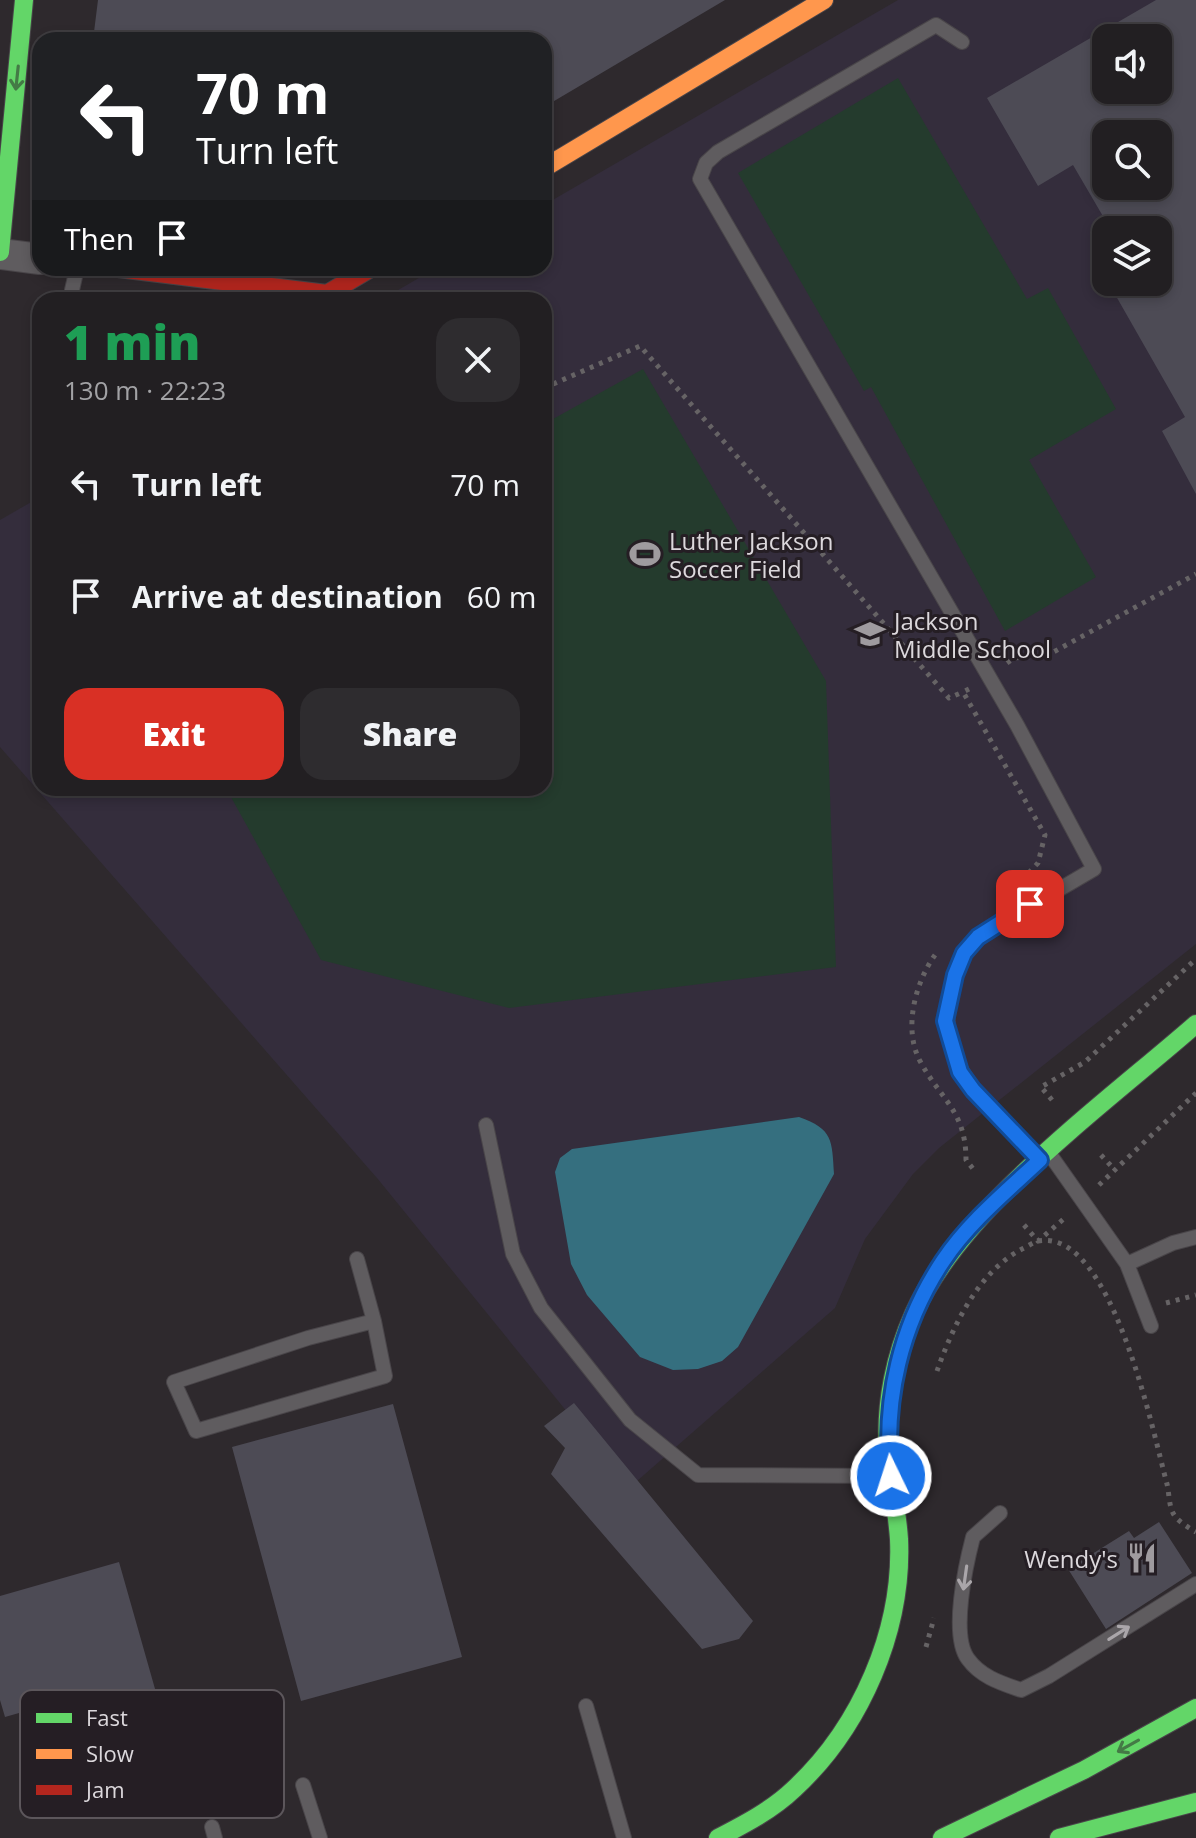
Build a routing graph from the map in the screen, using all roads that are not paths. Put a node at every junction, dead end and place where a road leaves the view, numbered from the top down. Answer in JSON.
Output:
{"nodes":[{"id":1,"x":24,"y":0,"type":"edge"},
{"id":2,"x":824,"y":0,"type":"edge"},
{"id":3,"x":962,"y":42,"type":"dead end"},
{"id":4,"x":552,"y":163,"type":"edge"},
{"id":5,"x":0,"y":253,"type":"edge"},
{"id":6,"x":32,"y":258,"type":"edge"},
{"id":7,"x":75,"y":276,"type":"edge"},
{"id":8,"x":148,"y":276,"type":"edge"},
{"id":9,"x":357,"y":276,"type":"edge"},
{"id":10,"x":72,"y":290,"type":"dead end"},
{"id":11,"x":304,"y":292,"type":"edge"},
{"id":12,"x":330,"y":292,"type":"edge"},
{"id":13,"x":1196,"y":1024,"type":"edge"},
{"id":14,"x":486,"y":1125,"type":"dead end"},
{"id":15,"x":1044,"y":1156,"type":"junction"},
{"id":16,"x":1196,"y":1237,"type":"edge"},
{"id":17,"x":357,"y":1259,"type":"dead end"},
{"id":18,"x":1127,"y":1264,"type":"junction"},
{"id":19,"x":374,"y":1321,"type":"junction"},
{"id":20,"x":1151,"y":1326,"type":"dead end"},
{"id":21,"x":891,"y":1476,"type":"junction"},
{"id":22,"x":1000,"y":1513,"type":"dead end"},
{"id":23,"x":1196,"y":1584,"type":"edge"},
{"id":24,"x":586,"y":1706,"type":"dead end"},
{"id":25,"x":1196,"y":1708,"type":"edge"},
{"id":26,"x":303,"y":1785,"type":"dead end"},
{"id":27,"x":1196,"y":1802,"type":"edge"},
{"id":28,"x":320,"y":1838,"type":"edge"},
{"id":29,"x":624,"y":1838,"type":"edge"},
{"id":30,"x":718,"y":1838,"type":"edge"},
{"id":31,"x":942,"y":1838,"type":"edge"},
{"id":32,"x":1059,"y":1838,"type":"edge"}],
"edges":[{"from":1,"to":5,"type":"street","one_way":true},
{"from":2,"to":4,"type":"street"},
{"from":3,"to":15,"type":"lane"},
{"from":5,"to":6,"type":"street"},
{"from":7,"to":10,"type":"lane"},
{"from":8,"to":11,"type":"street"},
{"from":9,"to":12,"type":"street"},
{"from":13,"to":15,"type":"street"},
{"from":14,"to":21,"type":"lane"},
{"from":15,"to":18,"type":"lane"},
{"from":15,"to":21,"type":"street"},
{"from":16,"to":18,"type":"lane"},
{"from":17,"to":19,"type":"lane"},
{"from":18,"to":20,"type":"lane"},
{"from":19,"to":19,"type":"lane"},
{"from":21,"to":30,"type":"street"},
{"from":22,"to":23,"type":"lane","one_way":true},
{"from":24,"to":29,"type":"lane"},
{"from":25,"to":31,"type":"street","one_way":true},
{"from":26,"to":28,"type":"lane"},
{"from":27,"to":32,"type":"street"}]}
